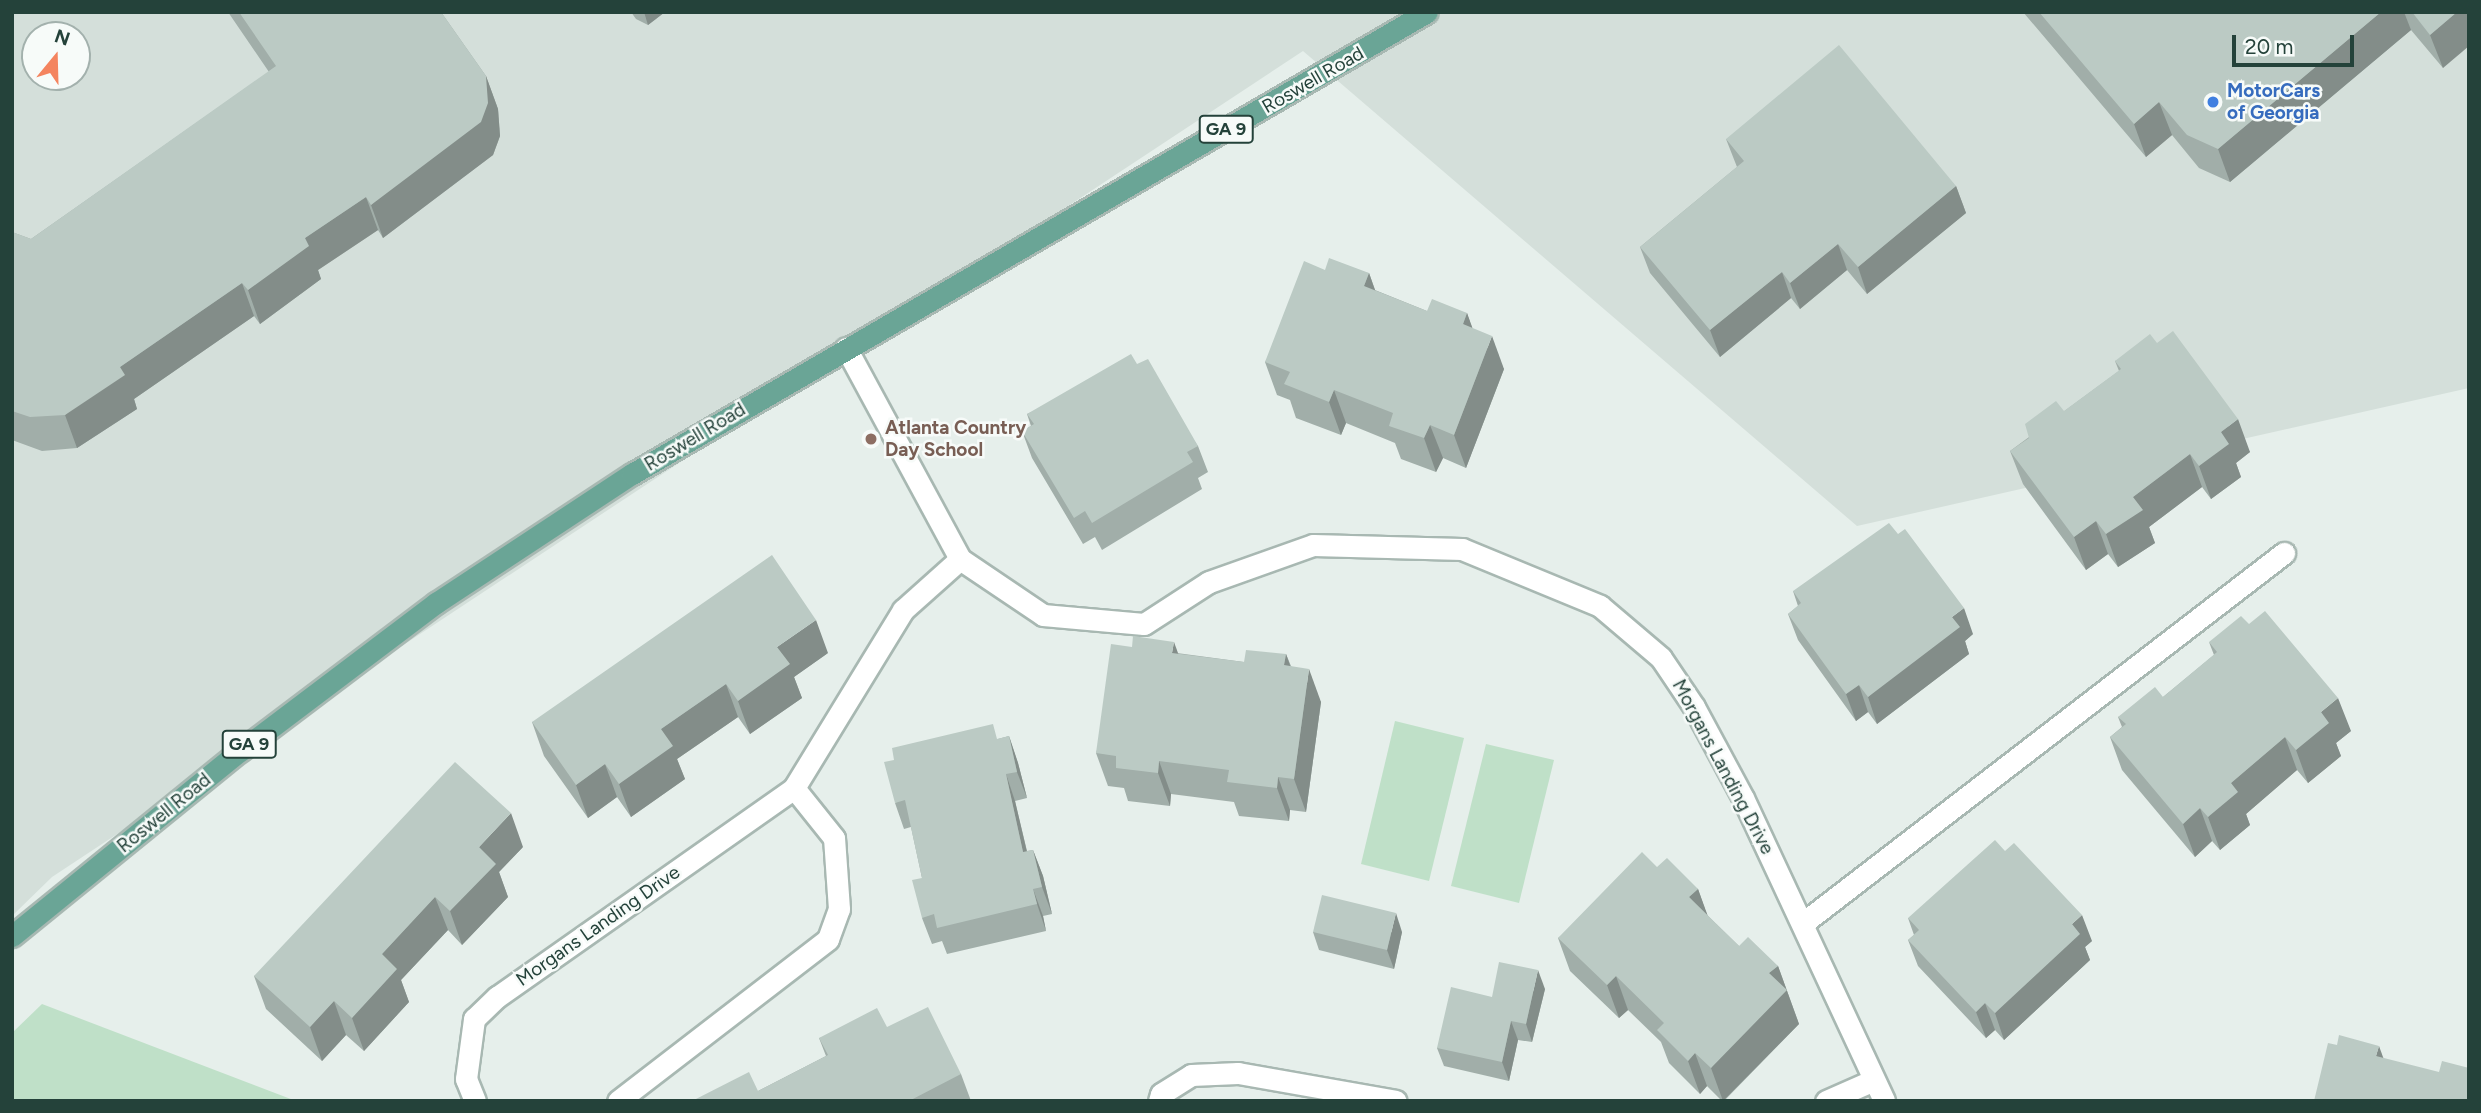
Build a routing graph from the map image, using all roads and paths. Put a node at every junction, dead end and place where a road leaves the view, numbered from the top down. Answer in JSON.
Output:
{"nodes":[{"id":1,"x":1427,"y":12,"type":"edge"},
{"id":2,"x":846,"y":348,"type":"junction"},
{"id":3,"x":2284,"y":553,"type":"dead end"},
{"id":4,"x":961,"y":559,"type":"junction"},
{"id":5,"x":794,"y":788,"type":"junction"},
{"id":6,"x":1803,"y":923,"type":"junction"},
{"id":7,"x":12,"y":936,"type":"edge"},
{"id":8,"x":1874,"y":1080,"type":"junction"},
{"id":9,"x":475,"y":1101,"type":"edge"},
{"id":10,"x":618,"y":1101,"type":"edge"},
{"id":11,"x":1159,"y":1101,"type":"edge"},
{"id":12,"x":1395,"y":1101,"type":"edge"},
{"id":13,"x":1826,"y":1101,"type":"edge"},
{"id":14,"x":1884,"y":1101,"type":"edge"}],
"edges":[{"from":1,"to":2,"type":"main road","name":"Roswell Road","number":"GA 9"},
{"from":2,"to":4,"type":"street","name":"Morgans Landing Drive"},
{"from":2,"to":7,"type":"main road","name":"Roswell Road","number":"GA 9"},
{"from":3,"to":6,"type":"street"},
{"from":4,"to":5,"type":"street","name":"Morgans Landing Drive"},
{"from":4,"to":6,"type":"street","name":"Morgans Landing Drive"},
{"from":5,"to":9,"type":"street","name":"Morgans Landing Drive"},
{"from":5,"to":10,"type":"street"},
{"from":6,"to":8,"type":"street","name":"Morgans Landing Drive"},
{"from":8,"to":13,"type":"street"},
{"from":8,"to":14,"type":"street","name":"Morgans Landing Drive"},
{"from":11,"to":12,"type":"street"}]}
